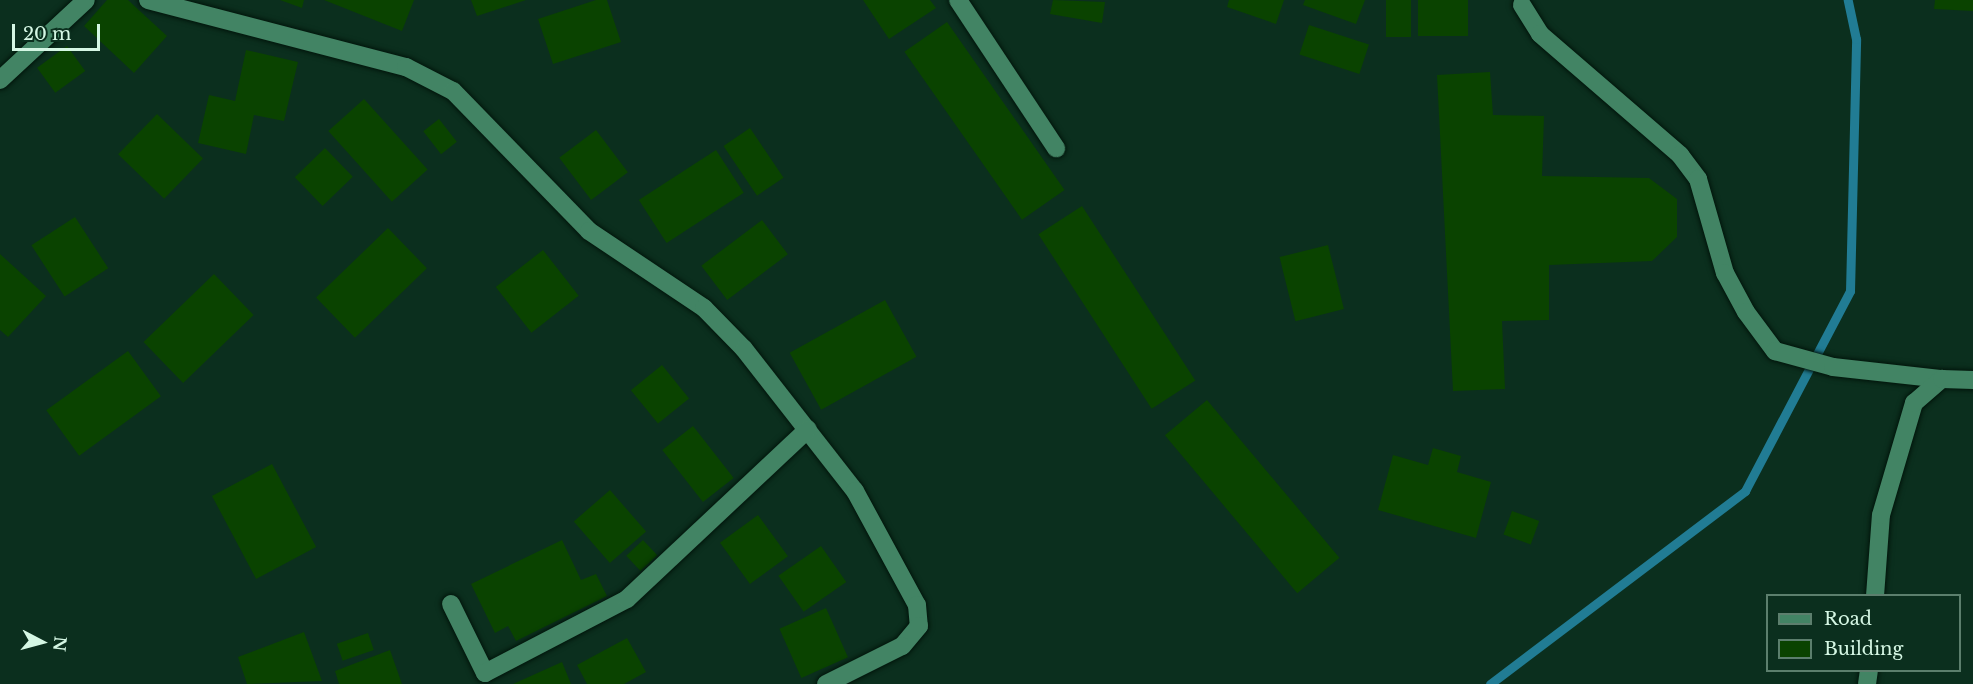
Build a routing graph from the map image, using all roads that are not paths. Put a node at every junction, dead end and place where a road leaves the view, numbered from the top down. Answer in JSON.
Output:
{"nodes":[{"id":1,"x":87,"y":0,"type":"edge"},
{"id":2,"x":148,"y":0,"type":"edge"},
{"id":3,"x":958,"y":0,"type":"edge"},
{"id":4,"x":1522,"y":5,"type":"dead end"},
{"id":5,"x":0,"y":80,"type":"edge"},
{"id":6,"x":1056,"y":148,"type":"dead end"},
{"id":7,"x":1942,"y":379,"type":"junction"},
{"id":8,"x":1973,"y":380,"type":"edge"},
{"id":9,"x":808,"y":429,"type":"junction"},
{"id":10,"x":1875,"y":594,"type":"edge"},
{"id":11,"x":451,"y":604,"type":"dead end"},
{"id":12,"x":487,"y":679,"type":"edge"},
{"id":13,"x":826,"y":684,"type":"edge"}],
"edges":[{"from":1,"to":5,"type":"street"},
{"from":2,"to":9,"type":"street"},
{"from":3,"to":6,"type":"street"},
{"from":4,"to":7,"type":"street"},
{"from":7,"to":8,"type":"street"},
{"from":7,"to":10,"type":"street"},
{"from":9,"to":12,"type":"street"},
{"from":9,"to":13,"type":"street"},
{"from":11,"to":12,"type":"street"}]}
